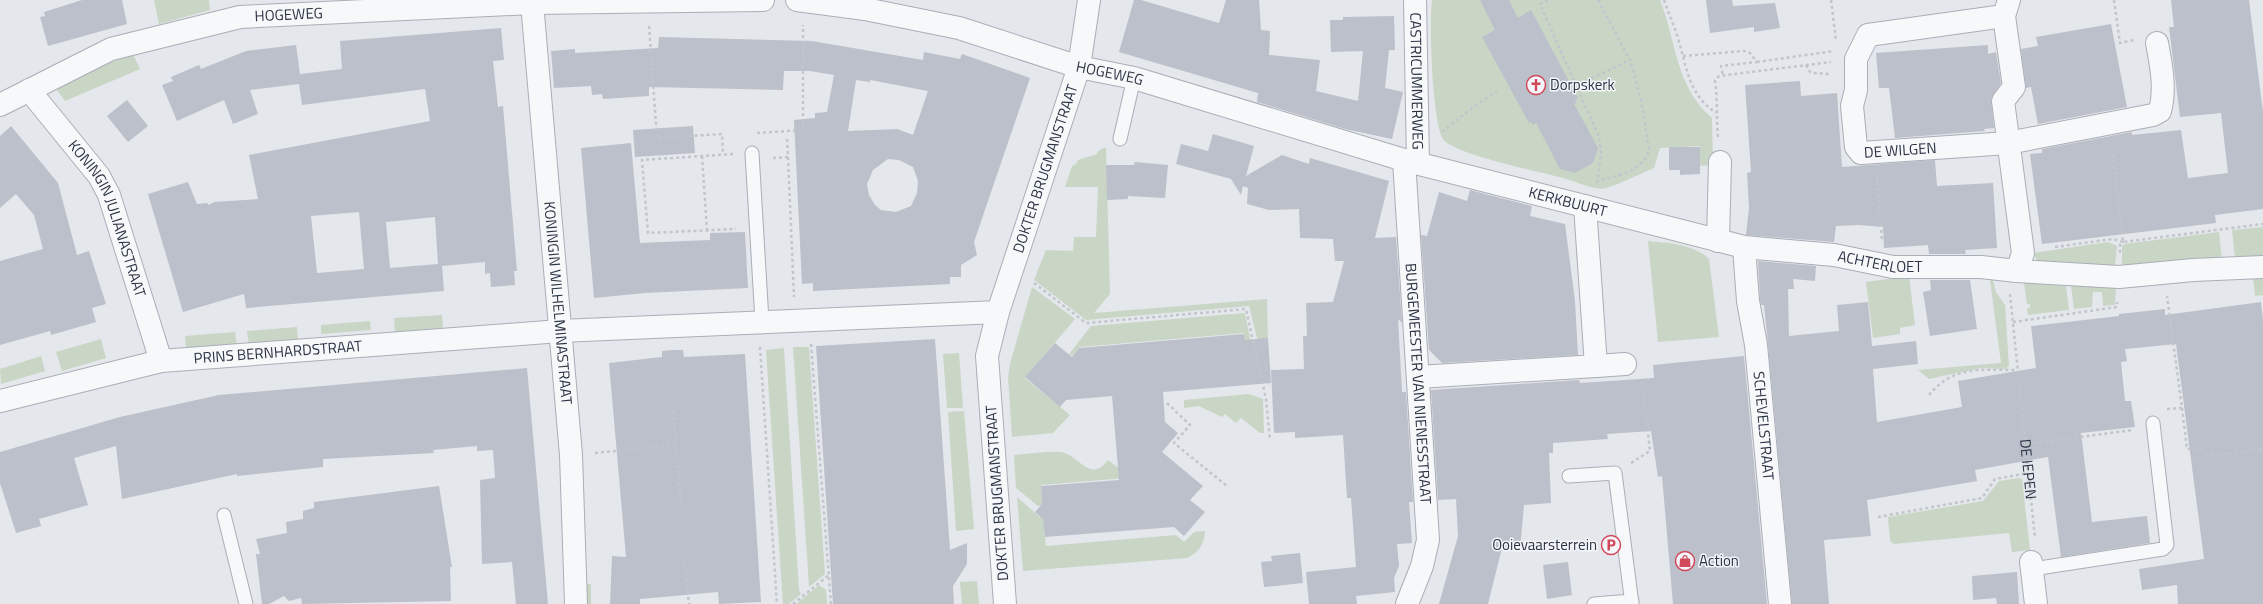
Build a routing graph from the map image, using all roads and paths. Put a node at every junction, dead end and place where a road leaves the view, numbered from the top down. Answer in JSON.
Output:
{"nodes":[{"id":1,"x":763,"y":0,"type":"edge"},
{"id":2,"x":801,"y":0,"type":"edge"},
{"id":3,"x":1089,"y":0,"type":"edge"},
{"id":4,"x":1415,"y":0,"type":"edge"},
{"id":5,"x":1536,"y":0,"type":"edge"},
{"id":6,"x":1548,"y":0,"type":"edge"},
{"id":7,"x":1598,"y":0,"type":"edge"},
{"id":8,"x":1664,"y":0,"type":"edge"},
{"id":9,"x":1831,"y":0,"type":"edge"},
{"id":10,"x":2114,"y":0,"type":"edge"},
{"id":11,"x":648,"y":2,"type":"junction"},
{"id":12,"x":532,"y":3,"type":"junction"},
{"id":13,"x":1540,"y":4,"type":"junction"},
{"id":14,"x":2006,"y":8,"type":"edge"},
{"id":15,"x":2157,"y":43,"type":"joint"},
{"id":16,"x":1837,"y":44,"type":"dead end"},
{"id":17,"x":1838,"y":50,"type":"dead end"},
{"id":18,"x":1683,"y":56,"type":"junction"},
{"id":19,"x":1630,"y":60,"type":"junction"},
{"id":20,"x":1757,"y":62,"type":"junction"},
{"id":21,"x":1822,"y":63,"type":"dead end"},
{"id":22,"x":1079,"y":67,"type":"junction"},
{"id":23,"x":1722,"y":76,"type":"junction"},
{"id":24,"x":1134,"y":78,"type":"junction"},
{"id":25,"x":1575,"y":86,"type":"junction"},
{"id":26,"x":29,"y":90,"type":"junction"},
{"id":27,"x":1497,"y":92,"type":"dead end"},
{"id":28,"x":0,"y":105,"type":"edge"},
{"id":29,"x":1716,"y":113,"type":"junction"},
{"id":30,"x":2108,"y":124,"type":"junction"},
{"id":31,"x":787,"y":137,"type":"dead end"},
{"id":32,"x":1120,"y":139,"type":"dead end"},
{"id":33,"x":2008,"y":143,"type":"junction"},
{"id":34,"x":1873,"y":152,"type":"junction"},
{"id":35,"x":724,"y":154,"type":"junction"},
{"id":36,"x":702,"y":156,"type":"junction"},
{"id":37,"x":753,"y":157,"type":"junction"},
{"id":38,"x":788,"y":157,"type":"junction"},
{"id":39,"x":1413,"y":158,"type":"junction"},
{"id":40,"x":1720,"y":162,"type":"joint"},
{"id":41,"x":1598,"y":181,"type":"junction"},
{"id":42,"x":1584,"y":206,"type":"junction"},
{"id":43,"x":2263,"y":224,"type":"edge"},
{"id":44,"x":757,"y":228,"type":"junction"},
{"id":45,"x":707,"y":230,"type":"junction"},
{"id":46,"x":1718,"y":241,"type":"junction"},
{"id":47,"x":1744,"y":247,"type":"junction"},
{"id":48,"x":1882,"y":265,"type":"junction"},
{"id":49,"x":1013,"y":267,"type":"junction"},
{"id":50,"x":2263,"y":267,"type":"edge"},
{"id":51,"x":2017,"y":271,"type":"junction"},
{"id":52,"x":2164,"y":273,"type":"junction"},
{"id":53,"x":761,"y":310,"type":"junction"},
{"id":54,"x":998,"y":312,"type":"junction"},
{"id":55,"x":809,"y":320,"type":"junction"},
{"id":56,"x":560,"y":331,"type":"junction"},
{"id":57,"x":161,"y":362,"type":"junction"},
{"id":58,"x":1625,"y":364,"type":"dead end"},
{"id":59,"x":1596,"y":366,"type":"junction"},
{"id":60,"x":2017,"y":370,"type":"junction"},
{"id":61,"x":1418,"y":377,"type":"junction"},
{"id":62,"x":1642,"y":379,"type":"dead end"},
{"id":63,"x":1929,"y":395,"type":"dead end"},
{"id":64,"x":0,"y":401,"type":"edge"},
{"id":65,"x":1167,"y":403,"type":"dead end"},
{"id":66,"x":2182,"y":408,"type":"junction"},
{"id":67,"x":673,"y":411,"type":"dead end"},
{"id":68,"x":2154,"y":426,"type":"junction"},
{"id":69,"x":1270,"y":440,"type":"dead end"},
{"id":70,"x":2027,"y":444,"type":"junction"},
{"id":71,"x":676,"y":445,"type":"junction"},
{"id":72,"x":2263,"y":449,"type":"edge"},
{"id":73,"x":572,"y":455,"type":"junction"},
{"id":74,"x":1615,"y":473,"type":"junction"},
{"id":75,"x":2028,"y":473,"type":"junction"},
{"id":76,"x":1569,"y":476,"type":"dead end"},
{"id":77,"x":1227,"y":486,"type":"dead end"},
{"id":78,"x":681,"y":504,"type":"dead end"},
{"id":79,"x":224,"y":515,"type":"dead end"},
{"id":80,"x":1878,"y":517,"type":"dead end"},
{"id":81,"x":685,"y":561,"type":"dead end"},
{"id":82,"x":2034,"y":566,"type":"junction"},
{"id":83,"x":829,"y":575,"type":"junction"},
{"id":84,"x":1632,"y":602,"type":"edge"},
{"id":85,"x":246,"y":604,"type":"edge"},
{"id":86,"x":576,"y":604,"type":"edge"},
{"id":87,"x":689,"y":604,"type":"edge"},
{"id":88,"x":777,"y":604,"type":"edge"},
{"id":89,"x":793,"y":604,"type":"edge"},
{"id":90,"x":831,"y":604,"type":"edge"},
{"id":91,"x":1005,"y":604,"type":"edge"},
{"id":92,"x":1407,"y":604,"type":"edge"},
{"id":93,"x":1594,"y":604,"type":"edge"},
{"id":94,"x":1780,"y":604,"type":"edge"},
{"id":95,"x":2036,"y":604,"type":"edge"}],
"edges":[{"from":1,"to":11,"type":"street","name":"HOGEWEG"},
{"from":2,"to":22,"type":"street","name":"HOGEWEG"},
{"from":2,"to":37,"type":"path"},
{"from":3,"to":22,"type":"street","name":"DOKTER BRUGMANSTRAAT"},
{"from":4,"to":39,"type":"street","name":"CASTRICUMMERWEG"},
{"from":5,"to":13,"type":"path"},
{"from":6,"to":13,"type":"path"},
{"from":7,"to":19,"type":"path"},
{"from":8,"to":18,"type":"path"},
{"from":9,"to":16,"type":"path"},
{"from":10,"to":15,"type":"path"},
{"from":11,"to":12,"type":"street","name":"HOGEWEG"},
{"from":11,"to":35,"type":"path"},
{"from":12,"to":26,"type":"street","name":"HOGEWEG"},
{"from":12,"to":56,"type":"street","name":"KONINGIN WILHELMINASTRAAT"},
{"from":13,"to":25,"type":"path"},
{"from":14,"to":33,"type":"street","name":"DE WILGEN"},
{"from":14,"to":34,"type":"street","name":"DE WILGEN"},
{"from":15,"to":30,"type":"street","name":"DE WILGEN"},
{"from":17,"to":20,"type":"path"},
{"from":18,"to":20,"type":"path"},
{"from":18,"to":29,"type":"path"},
{"from":19,"to":25,"type":"path"},
{"from":19,"to":41,"type":"path"},
{"from":20,"to":23,"type":"path"},
{"from":21,"to":23,"type":"path"},
{"from":22,"to":24,"type":"street","name":"HOGEWEG"},
{"from":22,"to":49,"type":"street","name":"DOKTER BRUGMANSTRAAT"},
{"from":23,"to":29,"type":"path"},
{"from":24,"to":32,"type":"lane"},
{"from":24,"to":39,"type":"street","name":"HOGEWEG"},
{"from":25,"to":41,"type":"path"},
{"from":26,"to":28,"type":"street","name":"HOGEWEG"},
{"from":26,"to":57,"type":"street","name":"KONINGIN JULIANASTRAAT"},
{"from":27,"to":39,"type":"path"},
{"from":29,"to":40,"type":"path"},
{"from":30,"to":33,"type":"street","name":"DE WILGEN"},
{"from":30,"to":43,"type":"path"},
{"from":31,"to":38,"type":"path"},
{"from":33,"to":34,"type":"street","name":"DE WILGEN"},
{"from":33,"to":51,"type":"street"},
{"from":34,"to":48,"type":"path"},
{"from":35,"to":36,"type":"path"},
{"from":35,"to":37,"type":"path"},
{"from":36,"to":45,"type":"path"},
{"from":36,"to":45,"type":"path"},
{"from":37,"to":38,"type":"path"},
{"from":37,"to":44,"type":"lane"},
{"from":38,"to":53,"type":"path"},
{"from":39,"to":42,"type":"street","name":"KERKBUURT"},
{"from":39,"to":61,"type":"street","name":"BURGEMEESTER VAN NIENESSTRAAT"},
{"from":40,"to":46,"type":"street"},
{"from":41,"to":42,"type":"path"},
{"from":42,"to":46,"type":"street","name":"KERKBUURT"},
{"from":42,"to":59,"type":"street"},
{"from":44,"to":45,"type":"path"},
{"from":44,"to":53,"type":"lane"},
{"from":46,"to":47,"type":"street","name":"KERKBUURT"},
{"from":47,"to":48,"type":"street","name":"ACHTERLOET"},
{"from":47,"to":94,"type":"street","name":"SCHEVELSTRAAT"},
{"from":48,"to":51,"type":"street","name":"ACHTERLOET"},
{"from":49,"to":54,"type":"street","name":"DOKTER BRUGMANSTRAAT"},
{"from":49,"to":69,"type":"path"},
{"from":50,"to":52,"type":"street","name":"ACHTERLOET"},
{"from":51,"to":52,"type":"street","name":"ACHTERLOET"},
{"from":51,"to":60,"type":"path","name":"DE IEPEN"},
{"from":52,"to":66,"type":"path"},
{"from":53,"to":55,"type":"street"},
{"from":53,"to":56,"type":"street"},
{"from":53,"to":88,"type":"path"},
{"from":54,"to":55,"type":"street"},
{"from":54,"to":91,"type":"street","name":"DOKTER BRUGMANSTRAAT"},
{"from":55,"to":83,"type":"path"},
{"from":56,"to":57,"type":"street","name":"PRINS BERNHARDSTRAAT"},
{"from":56,"to":73,"type":"street","name":"KONINGIN WILHELMINASTRAAT"},
{"from":57,"to":64,"type":"street","name":"PRINS BERNHARDSTRAAT"},
{"from":58,"to":59,"type":"street"},
{"from":59,"to":61,"type":"street"},
{"from":60,"to":63,"type":"path"},
{"from":60,"to":70,"type":"path","name":"DE IEPEN"},
{"from":61,"to":92,"type":"street","name":"BURGEMEESTER VAN NIENESSTRAAT"},
{"from":62,"to":74,"type":"path"},
{"from":65,"to":77,"type":"path"},
{"from":66,"to":68,"type":"path"},
{"from":66,"to":72,"type":"path"},
{"from":67,"to":71,"type":"path"},
{"from":68,"to":70,"type":"path"},
{"from":68,"to":82,"type":"lane"},
{"from":70,"to":75,"type":"path","name":"DE IEPEN"},
{"from":71,"to":73,"type":"path"},
{"from":71,"to":78,"type":"path"},
{"from":73,"to":86,"type":"street","name":"KONINGIN WILHELMINASTRAAT"},
{"from":74,"to":76,"type":"lane"},
{"from":74,"to":84,"type":"lane"},
{"from":75,"to":80,"type":"path"},
{"from":75,"to":82,"type":"path","name":"DE IEPEN"},
{"from":79,"to":85,"type":"lane"},
{"from":81,"to":87,"type":"path"},
{"from":82,"to":95,"type":"street"},
{"from":83,"to":89,"type":"path"},
{"from":83,"to":90,"type":"path"},
{"from":84,"to":93,"type":"lane"}]}
